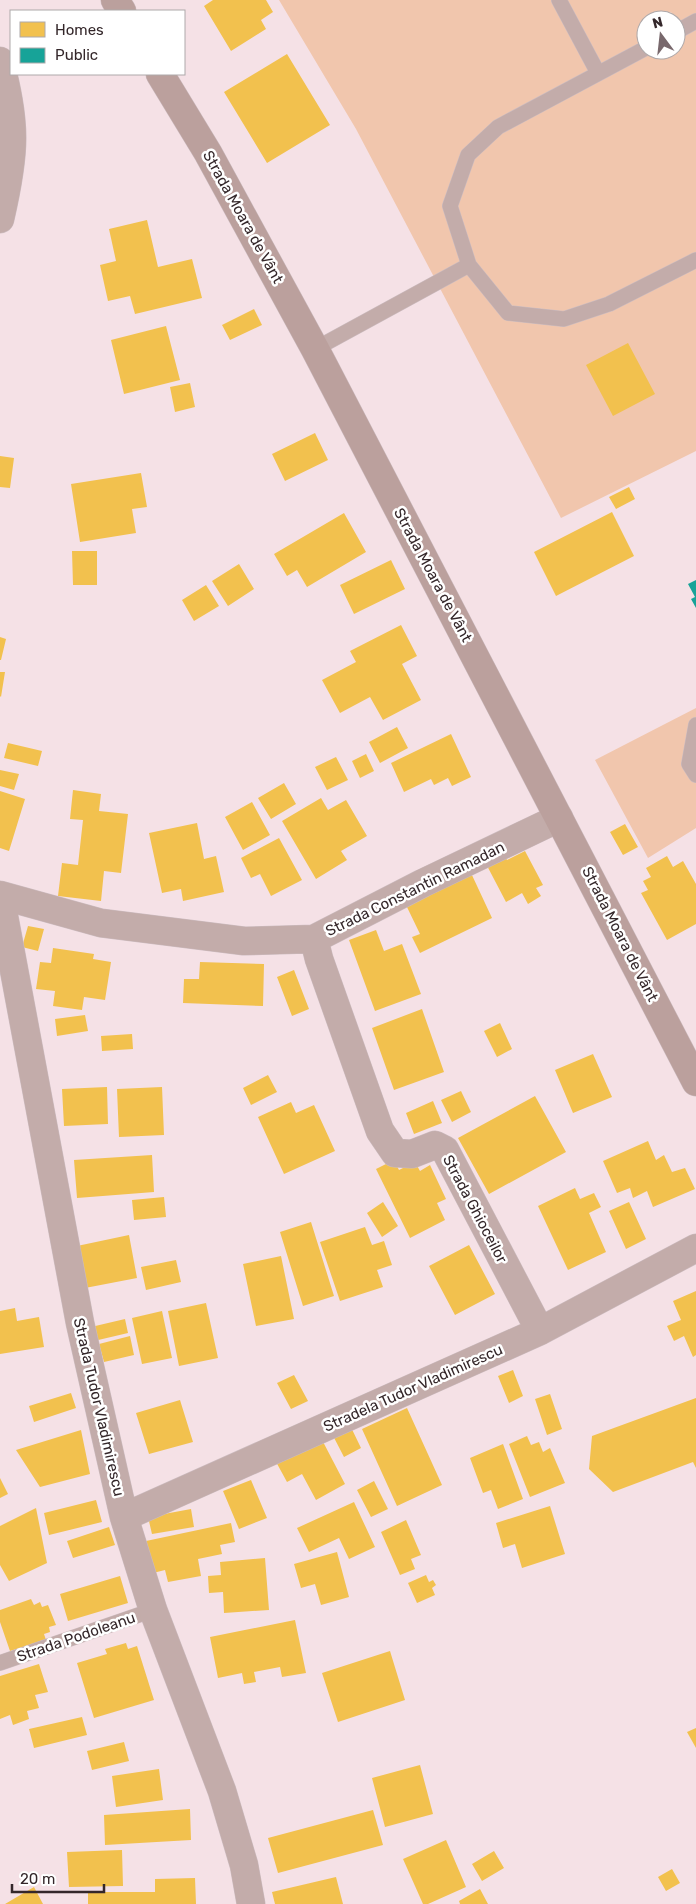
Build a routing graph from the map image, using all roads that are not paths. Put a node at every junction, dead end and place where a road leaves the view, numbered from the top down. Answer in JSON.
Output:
{"nodes":[{"id":1,"x":559,"y":0,"type":"edge"},
{"id":2,"x":636,"y":53,"type":"edge"},
{"id":3,"x":0,"y":61,"type":"edge"},
{"id":4,"x":598,"y":73,"type":"junction"},
{"id":5,"x":161,"y":75,"type":"edge"},
{"id":6,"x":0,"y":219,"type":"edge"},
{"id":7,"x":695,"y":263,"type":"edge"},
{"id":8,"x":469,"y":265,"type":"junction"},
{"id":9,"x":315,"y":348,"type":"junction"},
{"id":10,"x":696,"y":725,"type":"edge"},
{"id":11,"x":696,"y":775,"type":"edge"},
{"id":12,"x":559,"y":818,"type":"junction"},
{"id":13,"x":0,"y":895,"type":"edge"},
{"id":14,"x":314,"y":939,"type":"junction"},
{"id":15,"x":696,"y":1082,"type":"edge"},
{"id":16,"x":696,"y":1248,"type":"edge"},
{"id":17,"x":540,"y":1332,"type":"junction"},
{"id":18,"x":124,"y":1517,"type":"junction"},
{"id":19,"x":153,"y":1610,"type":"junction"},
{"id":20,"x":0,"y":1663,"type":"edge"},
{"id":21,"x":251,"y":1904,"type":"edge"}],
"edges":[{"from":1,"to":4,"type":"lane"},
{"from":2,"to":4,"type":"lane"},
{"from":3,"to":6,"type":"street"},
{"from":4,"to":8,"type":"lane"},
{"from":5,"to":9,"type":"main road","name":"Strada Moara de Vânt"},
{"from":7,"to":8,"type":"lane"},
{"from":8,"to":9,"type":"lane"},
{"from":9,"to":12,"type":"main road","name":"Strada Moara de Vânt"},
{"from":10,"to":11,"type":"lane"},
{"from":12,"to":14,"type":"street","name":"Strada Constantin Ramadan"},
{"from":12,"to":15,"type":"main road","name":"Strada Moara de Vânt"},
{"from":13,"to":14,"type":"street","name":"Strada Constantin Ramadan"},
{"from":13,"to":18,"type":"street","name":"Strada Tudor Vladimirescu"},
{"from":14,"to":17,"type":"street","name":"Strada Ghioceilor"},
{"from":16,"to":17,"type":"street","name":"Stradela Tudor Vladimirescu"},
{"from":17,"to":18,"type":"street","name":"Stradela Tudor Vladimirescu"},
{"from":18,"to":19,"type":"street","name":"Strada Tudor Vladimirescu"},
{"from":19,"to":20,"type":"lane","name":"Strada Podoleanu"},
{"from":19,"to":21,"type":"street","name":"Strada Tudor Vladimirescu"}]}
